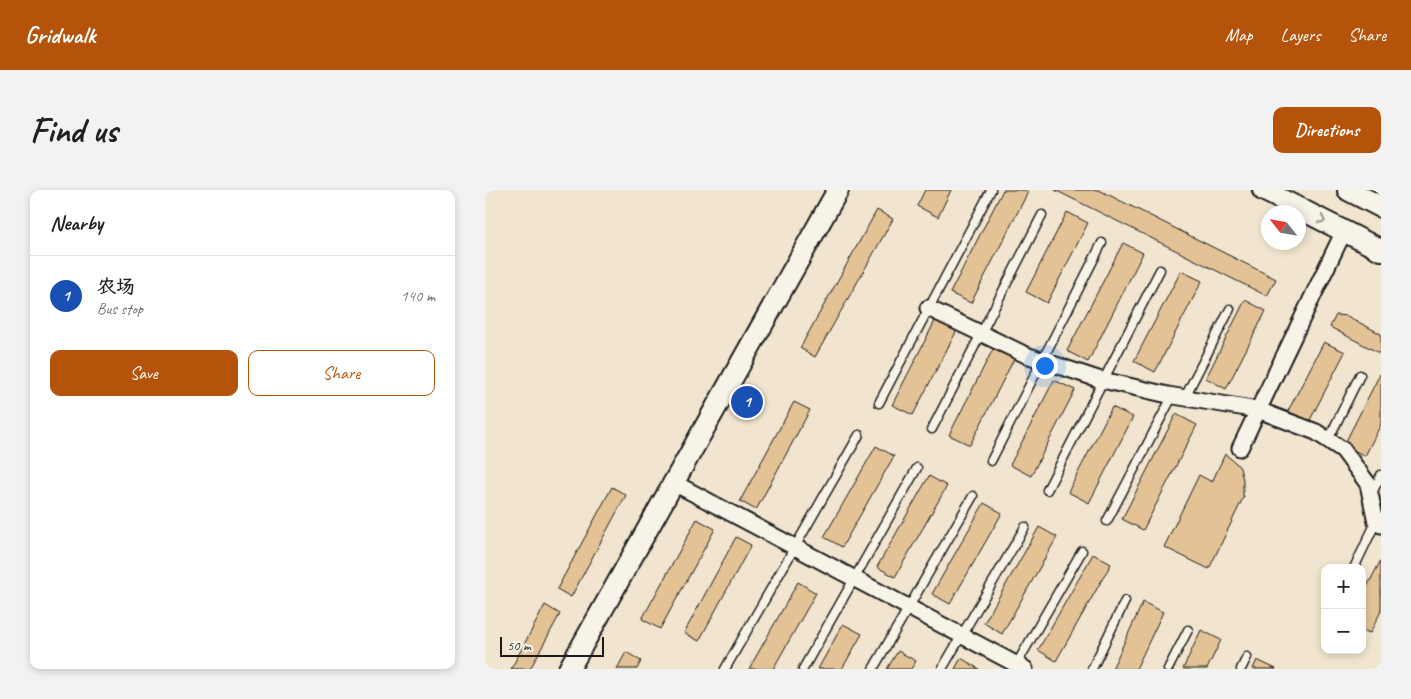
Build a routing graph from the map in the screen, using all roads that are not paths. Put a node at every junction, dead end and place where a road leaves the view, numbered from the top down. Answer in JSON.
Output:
{"nodes":[{"id":1,"x":838,"y":190,"type":"edge"},
{"id":2,"x":991,"y":190,"type":"edge"},
{"id":3,"x":1263,"y":190,"type":"edge"},
{"id":4,"x":1348,"y":190,"type":"edge"},
{"id":5,"x":1381,"y":207,"type":"edge"},
{"id":6,"x":1042,"y":215,"type":"dead end"},
{"id":7,"x":1344,"y":232,"type":"junction"},
{"id":8,"x":1102,"y":243,"type":"dead end"},
{"id":9,"x":1381,"y":250,"type":"edge"},
{"id":10,"x":1160,"y":270,"type":"dead end"},
{"id":11,"x":928,"y":308,"type":"junction"},
{"id":12,"x":1231,"y":309,"type":"dead end"},
{"id":13,"x":981,"y":334,"type":"junction"},
{"id":14,"x":1041,"y":360,"type":"junction"},
{"id":15,"x":1360,"y":375,"type":"dead end"},
{"id":16,"x":1104,"y":380,"type":"junction"},
{"id":17,"x":1179,"y":396,"type":"junction"},
{"id":18,"x":879,"y":403,"type":"dead end"},
{"id":19,"x":1258,"y":410,"type":"junction"},
{"id":20,"x":932,"y":429,"type":"dead end"},
{"id":21,"x":859,"y":435,"type":"dead end"},
{"id":22,"x":1328,"y":440,"type":"junction"},
{"id":23,"x":1240,"y":448,"type":"dead end"},
{"id":24,"x":991,"y":461,"type":"dead end"},
{"id":25,"x":917,"y":468,"type":"dead end"},
{"id":26,"x":1381,"y":475,"type":"edge"},
{"id":27,"x":674,"y":483,"type":"junction"},
{"id":28,"x":1047,"y":490,"type":"dead end"},
{"id":29,"x":1371,"y":495,"type":"junction"},
{"id":30,"x":973,"y":496,"type":"dead end"},
{"id":31,"x":1107,"y":522,"type":"dead end"},
{"id":32,"x":1379,"y":523,"type":"edge"},
{"id":33,"x":1025,"y":527,"type":"dead end"},
{"id":34,"x":794,"y":548,"type":"junction"},
{"id":35,"x":1082,"y":551,"type":"dead end"},
{"id":36,"x":1356,"y":564,"type":"edge"},
{"id":37,"x":855,"y":579,"type":"junction"},
{"id":38,"x":1125,"y":600,"type":"dead end"},
{"id":39,"x":909,"y":607,"type":"junction"},
{"id":40,"x":1188,"y":630,"type":"dead end"},
{"id":41,"x":961,"y":635,"type":"junction"},
{"id":42,"x":1247,"y":658,"type":"dead end"},
{"id":43,"x":1019,"y":667,"type":"edge"},
{"id":44,"x":569,"y":669,"type":"edge"},
{"id":45,"x":725,"y":669,"type":"edge"},
{"id":46,"x":803,"y":669,"type":"edge"},
{"id":47,"x":873,"y":669,"type":"edge"},
{"id":48,"x":942,"y":669,"type":"edge"},
{"id":49,"x":1092,"y":669,"type":"edge"},
{"id":50,"x":1168,"y":669,"type":"edge"},
{"id":51,"x":1241,"y":669,"type":"edge"}],
"edges":[{"from":1,"to":27,"type":"street"},
{"from":2,"to":11,"type":"lane"},
{"from":3,"to":7,"type":"street","one_way":true},
{"from":4,"to":5,"type":"street"},
{"from":6,"to":13,"type":"lane"},
{"from":7,"to":9,"type":"street"},
{"from":7,"to":19,"type":"street"},
{"from":8,"to":14,"type":"lane"},
{"from":10,"to":16,"type":"lane"},
{"from":11,"to":13,"type":"street"},
{"from":11,"to":18,"type":"lane"},
{"from":12,"to":17,"type":"lane"},
{"from":13,"to":14,"type":"street"},
{"from":13,"to":20,"type":"lane"},
{"from":14,"to":16,"type":"street"},
{"from":14,"to":24,"type":"lane"},
{"from":15,"to":22,"type":"lane"},
{"from":16,"to":17,"type":"street"},
{"from":16,"to":28,"type":"lane"},
{"from":17,"to":19,"type":"street"},
{"from":17,"to":31,"type":"lane"},
{"from":19,"to":22,"type":"street"},
{"from":19,"to":23,"type":"street"},
{"from":21,"to":34,"type":"lane"},
{"from":22,"to":29,"type":"street"},
{"from":25,"to":37,"type":"lane"},
{"from":26,"to":29,"type":"lane"},
{"from":27,"to":34,"type":"street"},
{"from":27,"to":44,"type":"street"},
{"from":29,"to":32,"type":"street"},
{"from":30,"to":39,"type":"lane"},
{"from":32,"to":36,"type":"lane"},
{"from":33,"to":41,"type":"lane"},
{"from":34,"to":37,"type":"street"},
{"from":34,"to":45,"type":"lane"},
{"from":35,"to":43,"type":"lane"},
{"from":37,"to":39,"type":"street"},
{"from":37,"to":46,"type":"lane"},
{"from":38,"to":49,"type":"lane"},
{"from":39,"to":41,"type":"street"},
{"from":39,"to":47,"type":"lane"},
{"from":40,"to":50,"type":"lane"},
{"from":41,"to":43,"type":"street"},
{"from":41,"to":48,"type":"lane"},
{"from":42,"to":51,"type":"lane"}]}
